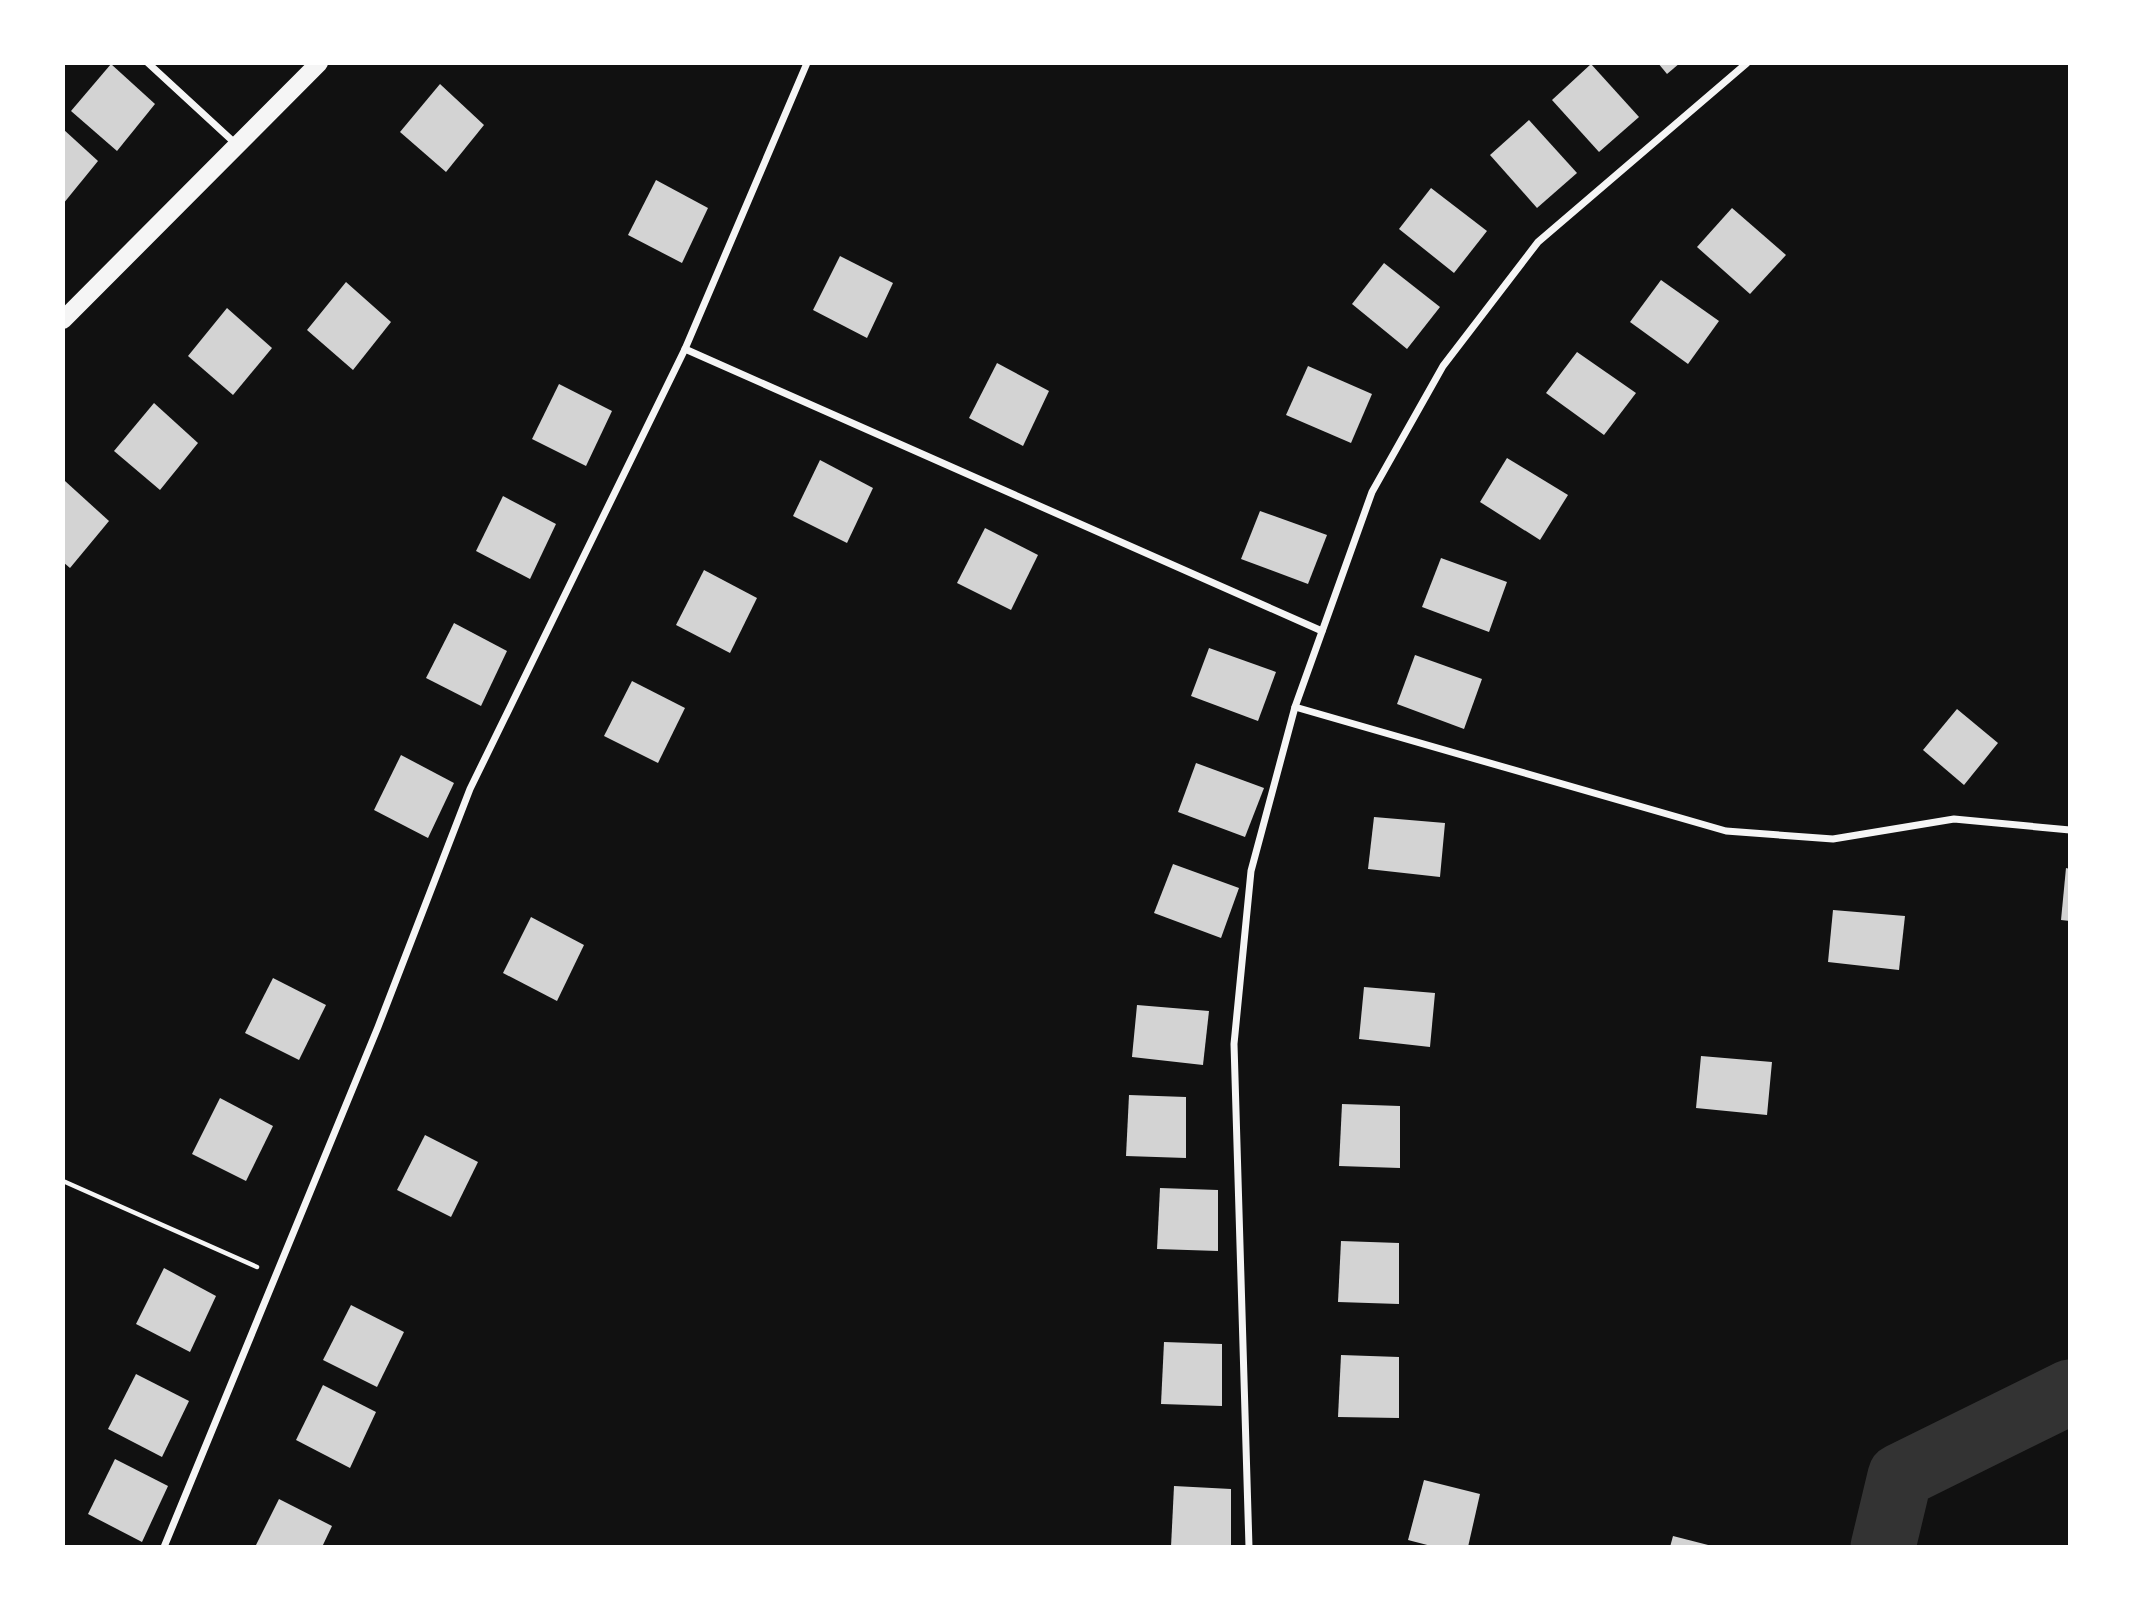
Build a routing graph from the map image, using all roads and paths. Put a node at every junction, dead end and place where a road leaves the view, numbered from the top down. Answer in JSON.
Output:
{"nodes":[{"id":1,"x":148,"y":63,"type":"edge"},
{"id":2,"x":319,"y":63,"type":"edge"},
{"id":3,"x":807,"y":63,"type":"edge"},
{"id":4,"x":1746,"y":63,"type":"edge"},
{"id":5,"x":237,"y":145,"type":"junction"},
{"id":6,"x":63,"y":320,"type":"edge"},
{"id":7,"x":685,"y":349,"type":"junction"},
{"id":8,"x":1322,"y":631,"type":"junction"},
{"id":9,"x":1295,"y":707,"type":"junction"},
{"id":10,"x":2070,"y":831,"type":"edge"},
{"id":11,"x":63,"y":1181,"type":"edge"},
{"id":12,"x":274,"y":1275,"type":"junction"},
{"id":13,"x":164,"y":1547,"type":"edge"},
{"id":14,"x":1248,"y":1547,"type":"edge"}],
"edges":[{"from":1,"to":5,"type":"street"},
{"from":2,"to":5,"type":"main road"},
{"from":3,"to":7,"type":"street"},
{"from":4,"to":8,"type":"street"},
{"from":5,"to":6,"type":"main road"},
{"from":7,"to":8,"type":"street"},
{"from":7,"to":12,"type":"street"},
{"from":8,"to":9,"type":"street"},
{"from":9,"to":10,"type":"street"},
{"from":9,"to":14,"type":"street"},
{"from":11,"to":12,"type":"path"},
{"from":12,"to":13,"type":"street"}]}
